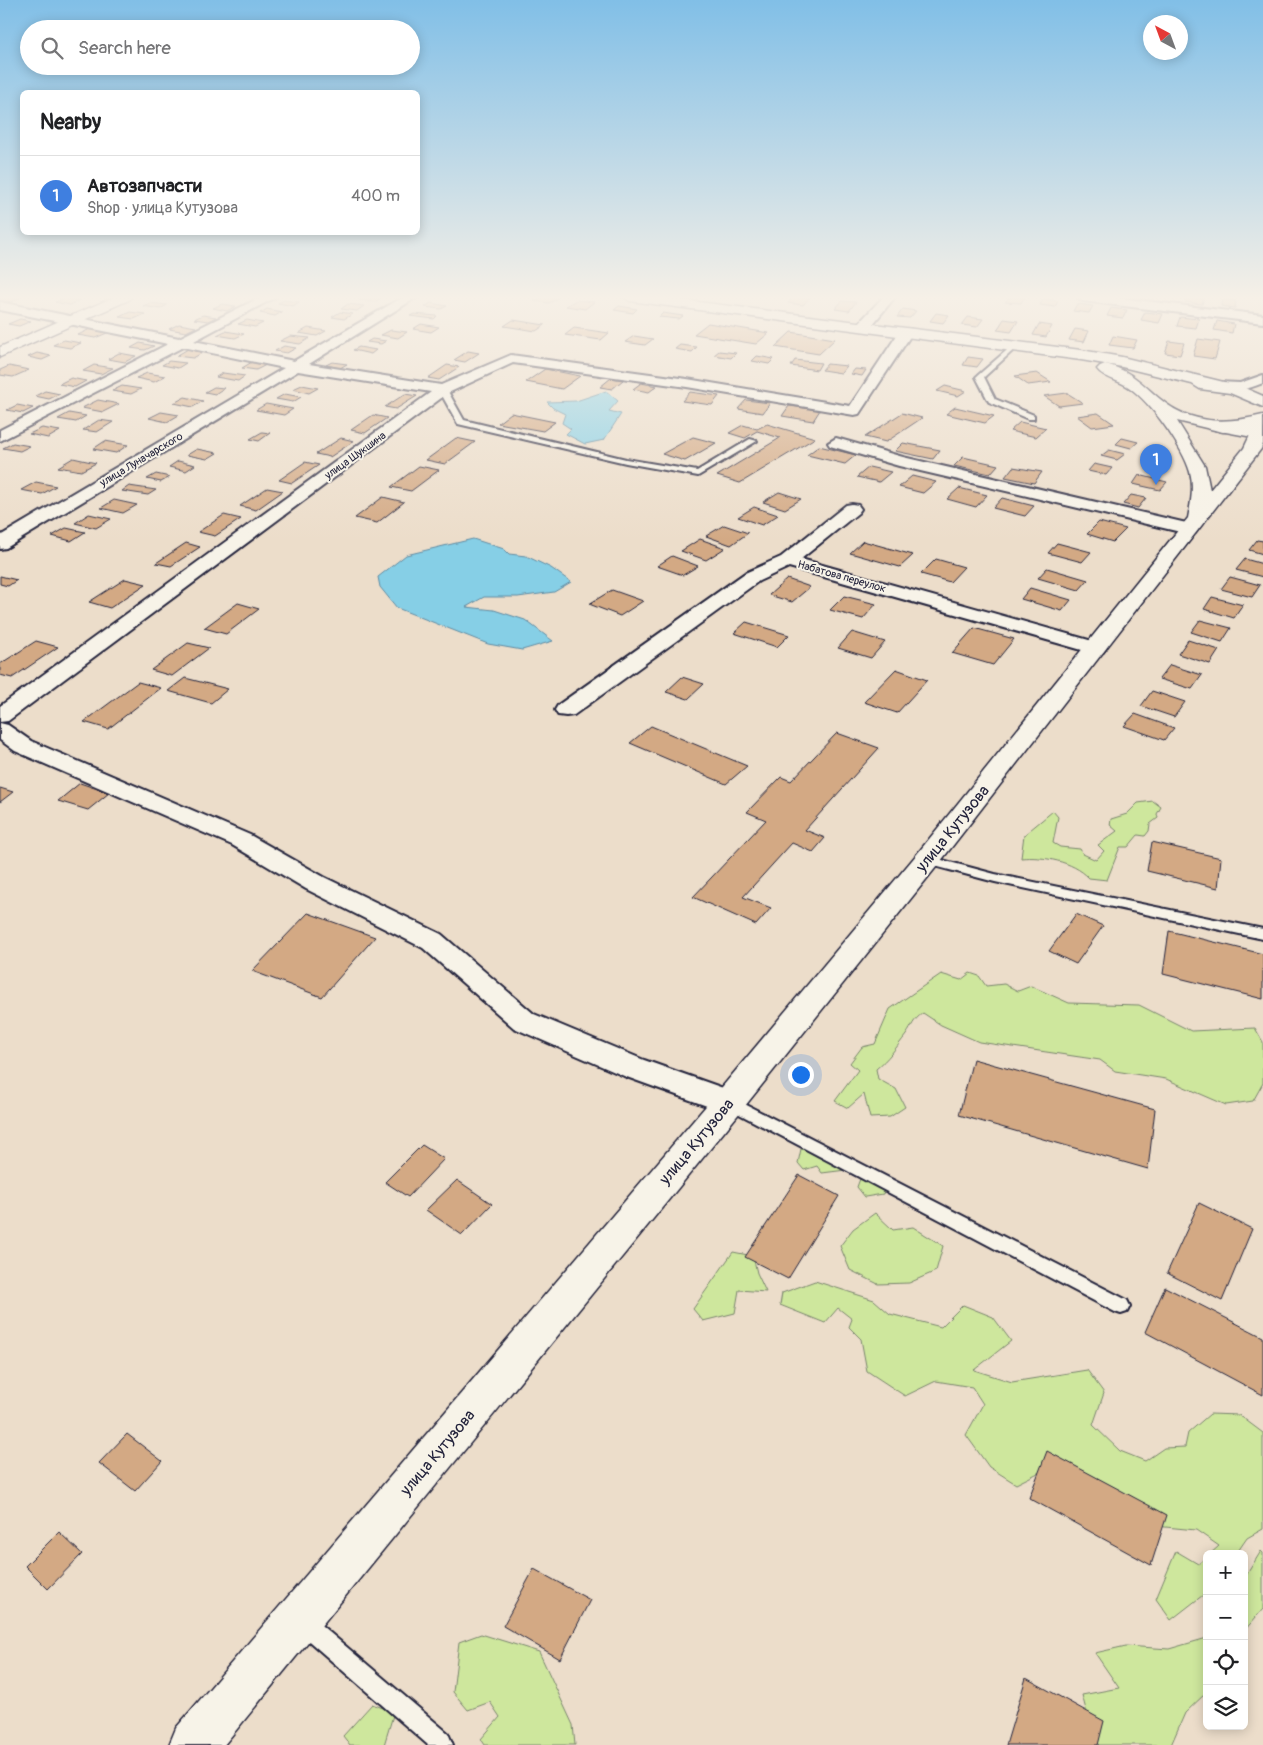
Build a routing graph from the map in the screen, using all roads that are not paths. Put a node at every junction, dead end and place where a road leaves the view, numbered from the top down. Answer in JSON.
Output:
{"nodes":[{"id":1,"x":112,"y":378,"type":"edge"},
{"id":2,"x":275,"y":378,"type":"edge"},
{"id":3,"x":372,"y":378,"type":"edge"},
{"id":4,"x":468,"y":378,"type":"edge"},
{"id":5,"x":648,"y":378,"type":"edge"},
{"id":6,"x":875,"y":378,"type":"edge"},
{"id":7,"x":981,"y":378,"type":"edge"},
{"id":8,"x":1126,"y":378,"type":"edge"},
{"id":9,"x":1188,"y":378,"type":"edge"},
{"id":10,"x":1261,"y":378,"type":"edge"},
{"id":11,"x":1262,"y":378,"type":"edge"},
{"id":12,"x":1218,"y":386,"type":"junction"},
{"id":13,"x":443,"y":390,"type":"junction"},
{"id":14,"x":1262,"y":400,"type":"edge"},
{"id":15,"x":1156,"y":404,"type":"junction"},
{"id":16,"x":1031,"y":417,"type":"dead end"},
{"id":17,"x":1261,"y":434,"type":"edge"},
{"id":18,"x":0,"y":436,"type":"edge"},
{"id":19,"x":752,"y":441,"type":"dead end"},
{"id":20,"x":836,"y":443,"type":"dead end"},
{"id":21,"x":852,"y":509,"type":"dead end"},
{"id":22,"x":1193,"y":524,"type":"junction"},
{"id":23,"x":0,"y":544,"type":"edge"},
{"id":24,"x":787,"y":561,"type":"junction"},
{"id":25,"x":1096,"y":648,"type":"junction"},
{"id":26,"x":566,"y":710,"type":"dead end"},
{"id":27,"x":0,"y":716,"type":"edge"},
{"id":28,"x":0,"y":730,"type":"edge"},
{"id":29,"x":927,"y":860,"type":"junction"},
{"id":30,"x":1263,"y":934,"type":"edge"},
{"id":31,"x":729,"y":1102,"type":"junction"},
{"id":32,"x":1121,"y":1306,"type":"dead end"},
{"id":33,"x":298,"y":1619,"type":"junction"},
{"id":34,"x":193,"y":1745,"type":"edge"},
{"id":35,"x":442,"y":1745,"type":"edge"}],
"edges":[{"from":1,"to":18,"type":"street"},
{"from":2,"to":23,"type":"street","name":"улица Луначарского"},
{"from":3,"to":13,"type":"street"},
{"from":4,"to":13,"type":"street","name":"улица Шукшина"},
{"from":5,"to":6,"type":"street","name":"улица Шукшина"},
{"from":7,"to":16,"type":"lane"},
{"from":8,"to":15,"type":"main road"},
{"from":9,"to":12,"type":"main road"},
{"from":10,"to":12,"type":"street"},
{"from":11,"to":14,"type":"street"},
{"from":12,"to":14,"type":"main road"},
{"from":12,"to":15,"type":"main road"},
{"from":13,"to":19,"type":"lane"},
{"from":13,"to":27,"type":"street","name":"улица Шукшина"},
{"from":15,"to":17,"type":"main road"},
{"from":15,"to":22,"type":"main road","name":"улица Кутузова"},
{"from":17,"to":22,"type":"main road","name":"улица Кутузова"},
{"from":20,"to":22,"type":"street"},
{"from":21,"to":24,"type":"street"},
{"from":22,"to":25,"type":"main road","name":"улица Кутузова"},
{"from":24,"to":25,"type":"street","name":"Набатова переулок"},
{"from":24,"to":26,"type":"street","name":"Набатова переулок"},
{"from":25,"to":29,"type":"main road","name":"улица Кутузова"},
{"from":28,"to":31,"type":"street"},
{"from":29,"to":30,"type":"lane"},
{"from":29,"to":31,"type":"main road","name":"улица Кутузова"},
{"from":31,"to":32,"type":"lane"},
{"from":31,"to":33,"type":"main road","name":"улица Кутузова"},
{"from":33,"to":34,"type":"main road","name":"улица Кутузова"},
{"from":33,"to":35,"type":"lane"}]}
